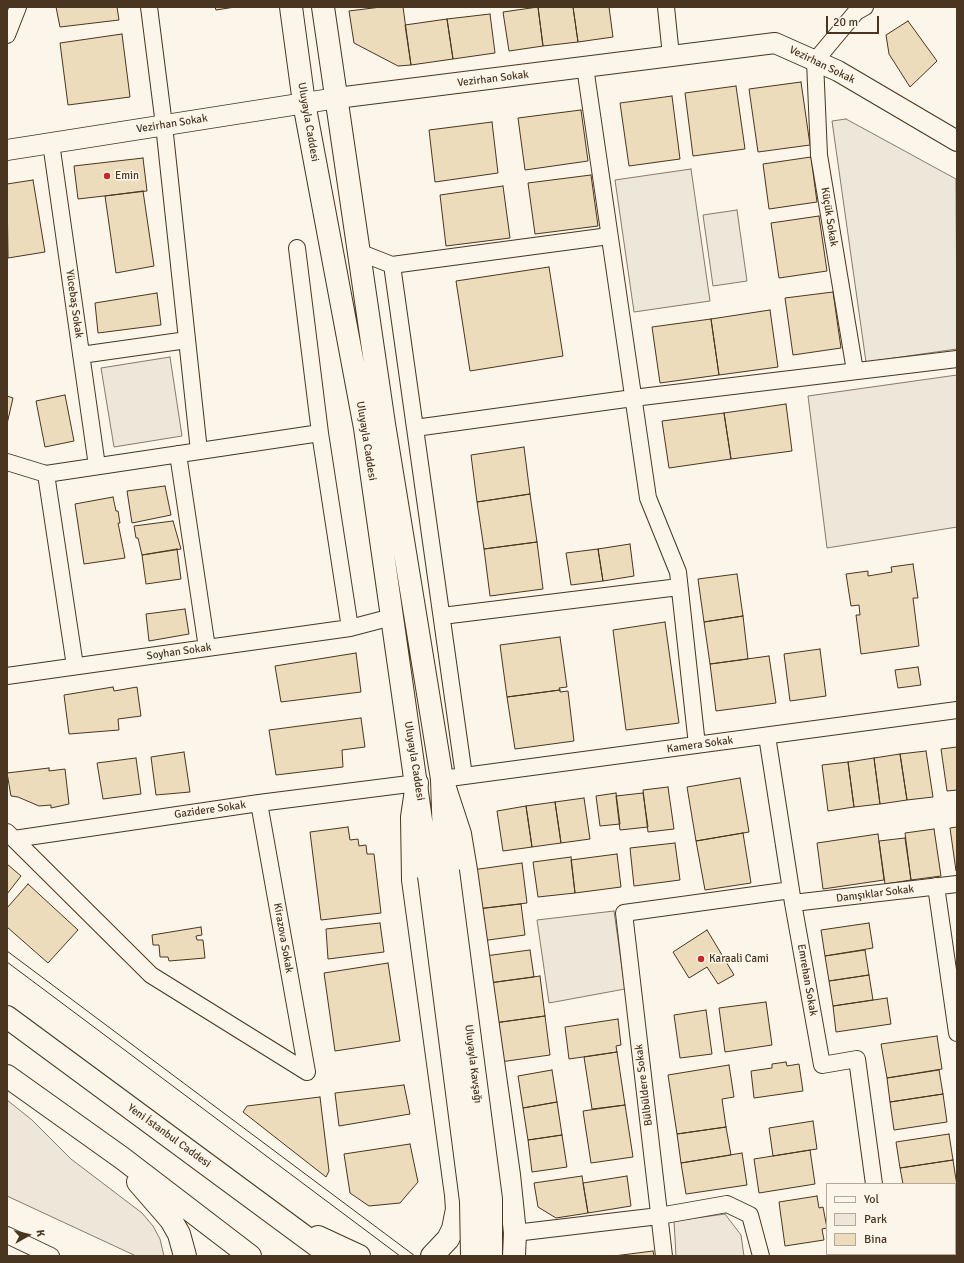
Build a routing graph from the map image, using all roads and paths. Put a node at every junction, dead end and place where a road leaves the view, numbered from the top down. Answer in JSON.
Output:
{"nodes":[{"id":1,"x":18,"y":7,"type":"edge"},
{"id":2,"x":149,"y":7,"type":"edge"},
{"id":3,"x":291,"y":7,"type":"edge"},
{"id":4,"x":323,"y":7,"type":"edge"},
{"id":5,"x":666,"y":7,"type":"edge"},
{"id":6,"x":865,"y":7,"type":"edge"},
{"id":7,"x":7,"y":35,"type":"edge"},
{"id":8,"x":670,"y":56,"type":"junction"},
{"id":9,"x":815,"y":60,"type":"junction"},
{"id":10,"x":585,"y":67,"type":"junction"},
{"id":11,"x":337,"y":98,"type":"junction"},
{"id":12,"x":304,"y":103,"type":"junction"},
{"id":13,"x":164,"y":125,"type":"junction"},
{"id":14,"x":957,"y":141,"type":"edge"},
{"id":15,"x":50,"y":143,"type":"junction"},
{"id":16,"x":7,"y":150,"type":"edge"},
{"id":17,"x":609,"y":236,"type":"junction"},
{"id":18,"x":298,"y":248,"type":"dead end"},
{"id":19,"x":359,"y":252,"type":"junction"},
{"id":20,"x":392,"y":265,"type":"junction"},
{"id":21,"x":187,"y":340,"type":"junction"},
{"id":22,"x":81,"y":355,"type":"junction"},
{"id":23,"x":957,"y":359,"type":"edge"},
{"id":24,"x":855,"y":371,"type":"junction"},
{"id":25,"x":633,"y":398,"type":"junction"},
{"id":26,"x":415,"y":428,"type":"junction"},
{"id":27,"x":320,"y":433,"type":"junction"},
{"id":28,"x":199,"y":451,"type":"junction"},
{"id":29,"x":178,"y":454,"type":"junction"},
{"id":30,"x":7,"y":462,"type":"edge"},
{"id":31,"x":97,"y":466,"type":"junction"},
{"id":32,"x":46,"y":474,"type":"junction"},
{"id":33,"x":679,"y":587,"type":"junction"},
{"id":34,"x":442,"y":616,"type":"junction"},
{"id":35,"x":392,"y":617,"type":"junction"},
{"id":36,"x":350,"y":628,"type":"junction"},
{"id":37,"x":207,"y":648,"type":"junction"},
{"id":38,"x":75,"y":666,"type":"junction"},
{"id":39,"x":7,"y":676,"type":"edge"},
{"id":40,"x":957,"y":710,"type":"edge"},
{"id":41,"x":767,"y":736,"type":"junction"},
{"id":42,"x":697,"y":745,"type":"junction"},
{"id":43,"x":464,"y":776,"type":"junction"},
{"id":44,"x":442,"y":779,"type":"junction"},
{"id":45,"x":417,"y":783,"type":"junction"},
{"id":46,"x":259,"y":803,"type":"junction"},
{"id":47,"x":11,"y":836,"type":"edge"},
{"id":48,"x":439,"y":874,"type":"junction"},
{"id":49,"x":957,"y":884,"type":"edge"},
{"id":50,"x":936,"y":886,"type":"junction"},
{"id":51,"x":792,"y":897,"type":"junction"},
{"id":52,"x":624,"y":913,"type":"joint"},
{"id":53,"x":7,"y":1017,"type":"edge"},
{"id":54,"x":957,"y":1033,"type":"edge"},
{"id":55,"x":7,"y":1076,"type":"edge"},
{"id":56,"x":122,"y":1158,"type":"junction"},
{"id":57,"x":874,"y":1183,"type":"edge"},
{"id":58,"x":659,"y":1216,"type":"junction"},
{"id":59,"x":290,"y":1225,"type":"junction"},
{"id":60,"x":453,"y":1229,"type":"junction"},
{"id":61,"x":515,"y":1233,"type":"junction"},
{"id":62,"x":7,"y":1235,"type":"edge"},
{"id":63,"x":51,"y":1256,"type":"edge"},
{"id":64,"x":185,"y":1256,"type":"edge"},
{"id":65,"x":250,"y":1256,"type":"edge"},
{"id":66,"x":332,"y":1256,"type":"edge"},
{"id":67,"x":359,"y":1256,"type":"edge"},
{"id":68,"x":432,"y":1256,"type":"edge"},
{"id":69,"x":472,"y":1256,"type":"edge"},
{"id":70,"x":491,"y":1256,"type":"edge"},
{"id":71,"x":514,"y":1256,"type":"edge"},
{"id":72,"x":664,"y":1256,"type":"edge"},
{"id":73,"x":761,"y":1256,"type":"edge"}],
"edges":[{"from":1,"to":7,"type":"street"},
{"from":2,"to":13,"type":"street"},
{"from":3,"to":12,"type":"main road","name":"Uluyayla Caddesi"},
{"from":4,"to":11,"type":"main road","name":"Uluyayla Caddesi"},
{"from":5,"to":8,"type":"street"},
{"from":6,"to":9,"type":"street"},
{"from":8,"to":9,"type":"street","name":"Vezirhan Sokak"},
{"from":8,"to":10,"type":"street","name":"Vezirhan Sokak"},
{"from":9,"to":14,"type":"street","name":"Vezirhan Sokak"},
{"from":9,"to":24,"type":"street","name":"Küçük Sokak"},
{"from":10,"to":11,"type":"street","name":"Vezirhan Sokak"},
{"from":10,"to":17,"type":"street"},
{"from":11,"to":12,"type":"street","name":"Vezirhan Sokak"},
{"from":11,"to":19,"type":"main road","name":"Uluyayla Caddesi"},
{"from":12,"to":13,"type":"street","name":"Vezirhan Sokak"},
{"from":12,"to":35,"type":"main road","name":"Uluyayla Caddesi"},
{"from":13,"to":15,"type":"street","name":"Vezirhan Sokak"},
{"from":13,"to":21,"type":"street"},
{"from":15,"to":16,"type":"street","name":"Vezirhan Sokak"},
{"from":15,"to":22,"type":"street","name":"Yücebaş Sokak"},
{"from":17,"to":20,"type":"street"},
{"from":17,"to":25,"type":"street"},
{"from":18,"to":27,"type":"street"},
{"from":19,"to":20,"type":"street"},
{"from":19,"to":44,"type":"main road","name":"Uluyayla Caddesi"},
{"from":20,"to":26,"type":"street"},
{"from":21,"to":22,"type":"street"},
{"from":21,"to":28,"type":"street"},
{"from":22,"to":31,"type":"street","name":"Yücebaş Sokak"},
{"from":23,"to":24,"type":"street"},
{"from":24,"to":25,"type":"street"},
{"from":25,"to":26,"type":"street"},
{"from":25,"to":33,"type":"street"},
{"from":26,"to":34,"type":"street"},
{"from":27,"to":28,"type":"street"},
{"from":27,"to":36,"type":"street"},
{"from":28,"to":29,"type":"street"},
{"from":29,"to":31,"type":"street"},
{"from":29,"to":37,"type":"street"},
{"from":30,"to":32,"type":"street"},
{"from":31,"to":32,"type":"street"},
{"from":32,"to":38,"type":"street"},
{"from":33,"to":34,"type":"street"},
{"from":33,"to":42,"type":"street"},
{"from":34,"to":43,"type":"street"},
{"from":35,"to":36,"type":"street","name":"Soyhan Sokak"},
{"from":35,"to":45,"type":"main road","name":"Uluyayla Caddesi"},
{"from":36,"to":37,"type":"street","name":"Soyhan Sokak"},
{"from":37,"to":38,"type":"street","name":"Soyhan Sokak"},
{"from":38,"to":39,"type":"street","name":"Soyhan Sokak"},
{"from":40,"to":41,"type":"street","name":"Kamera Sokak"},
{"from":41,"to":42,"type":"street","name":"Kamera Sokak"},
{"from":41,"to":51,"type":"street","name":"Emrehan Sokak"},
{"from":42,"to":43,"type":"street","name":"Kamera Sokak"},
{"from":43,"to":44,"type":"street","name":"Kamera Sokak"},
{"from":44,"to":48,"type":"main road","name":"Uluyayla Caddesi"},
{"from":44,"to":61,"type":"main road"},
{"from":45,"to":46,"type":"street","name":"Gazidere Sokak"},
{"from":45,"to":48,"type":"main road","name":"Uluyayla Caddesi"},
{"from":45,"to":60,"type":"main road"},
{"from":46,"to":47,"type":"street","name":"Gazidere Sokak"},
{"from":46,"to":47,"type":"street","name":"Kirazova Sokak"},
{"from":48,"to":69,"type":"main road","name":"Uluyayla Kavşağı","bridge":true},
{"from":48,"to":70,"type":"main road","name":"Uluyayla Kavşağı","bridge":true},
{"from":49,"to":50,"type":"street","name":"Danışıklar Sokak"},
{"from":50,"to":51,"type":"street","name":"Danışıklar Sokak"},
{"from":50,"to":54,"type":"street"},
{"from":51,"to":52,"type":"street","name":"Danışıklar Sokak"},
{"from":51,"to":57,"type":"street","name":"Emrehan Sokak"},
{"from":52,"to":58,"type":"street","name":"Bülbüldere Sokak"},
{"from":53,"to":59,"type":"main road","name":"Yeni İstanbul Caddesi"},
{"from":55,"to":56,"type":"main road"},
{"from":56,"to":64,"type":"main road"},
{"from":56,"to":65,"type":"main road"},
{"from":58,"to":61,"type":"street"},
{"from":58,"to":72,"type":"street","name":"Bülbüldere Sokak"},
{"from":58,"to":73,"type":"street"},
{"from":59,"to":66,"type":"main road","name":"Yeni İstanbul Caddesi"},
{"from":59,"to":67,"type":"main road"},
{"from":60,"to":61,"type":"main road"},
{"from":60,"to":61,"type":"main road"},
{"from":60,"to":68,"type":"main road"},
{"from":61,"to":71,"type":"main road"},
{"from":62,"to":63,"type":"street"}]}
